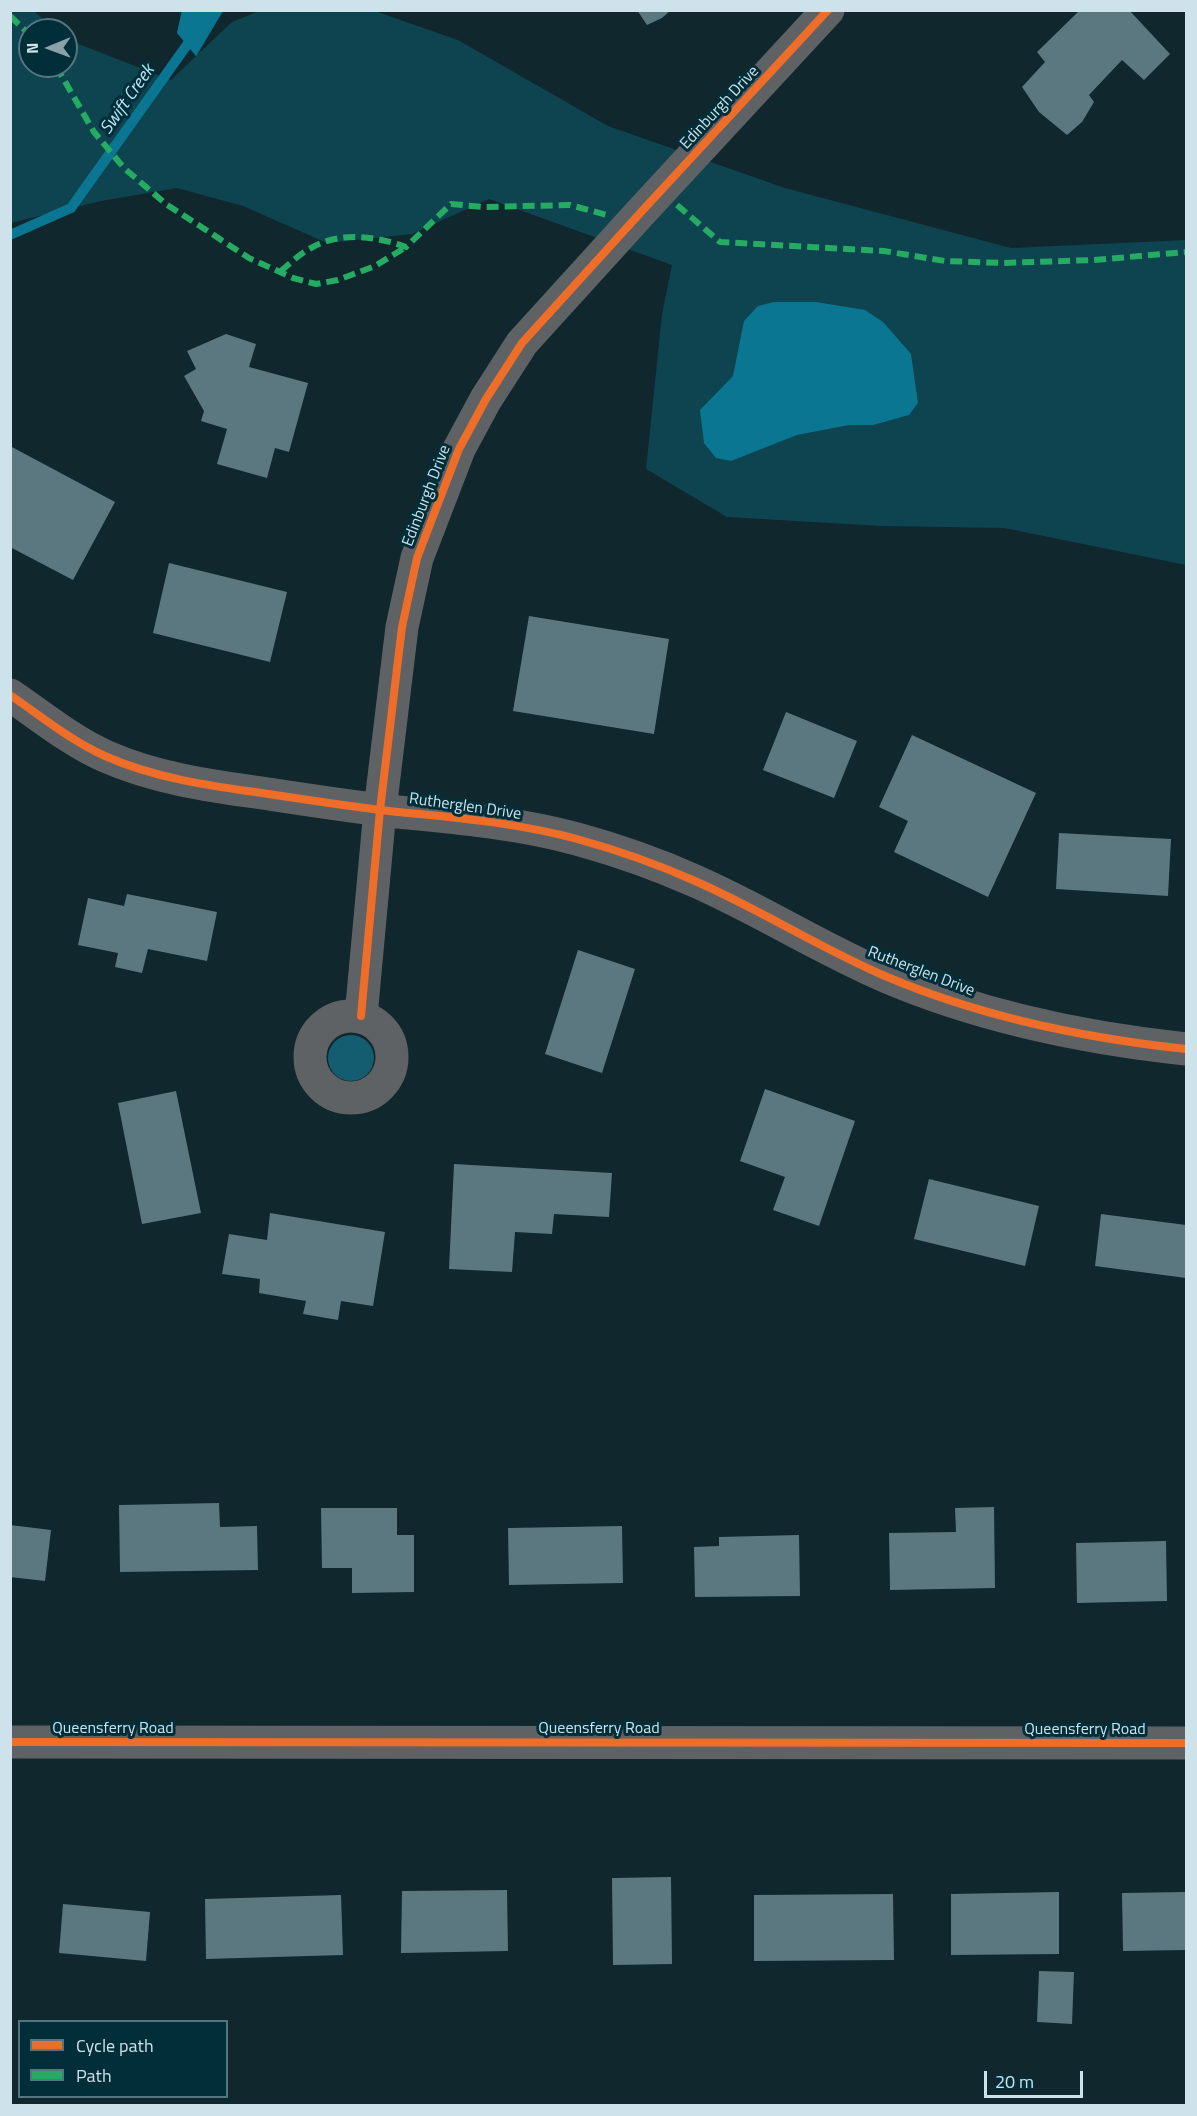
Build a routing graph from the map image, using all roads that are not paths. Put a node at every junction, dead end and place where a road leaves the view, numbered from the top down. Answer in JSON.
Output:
{"nodes":[{"id":1,"x":828,"y":10,"type":"edge"},
{"id":2,"x":10,"y":696,"type":"edge"},
{"id":3,"x":380,"y":810,"type":"junction"},
{"id":4,"x":361,"y":1016,"type":"dead end"},
{"id":5,"x":1186,"y":1049,"type":"edge"},
{"id":6,"x":10,"y":1742,"type":"edge"},
{"id":7,"x":1186,"y":1743,"type":"edge"}],
"edges":[{"from":1,"to":3,"type":"street","name":"Edinburgh Drive"},
{"from":2,"to":3,"type":"street","name":"Rutherglen Drive"},
{"from":3,"to":4,"type":"street","name":"Edinburgh Drive"},
{"from":3,"to":5,"type":"street","name":"Rutherglen Drive"},
{"from":6,"to":7,"type":"street","name":"Queensferry Road"}]}
